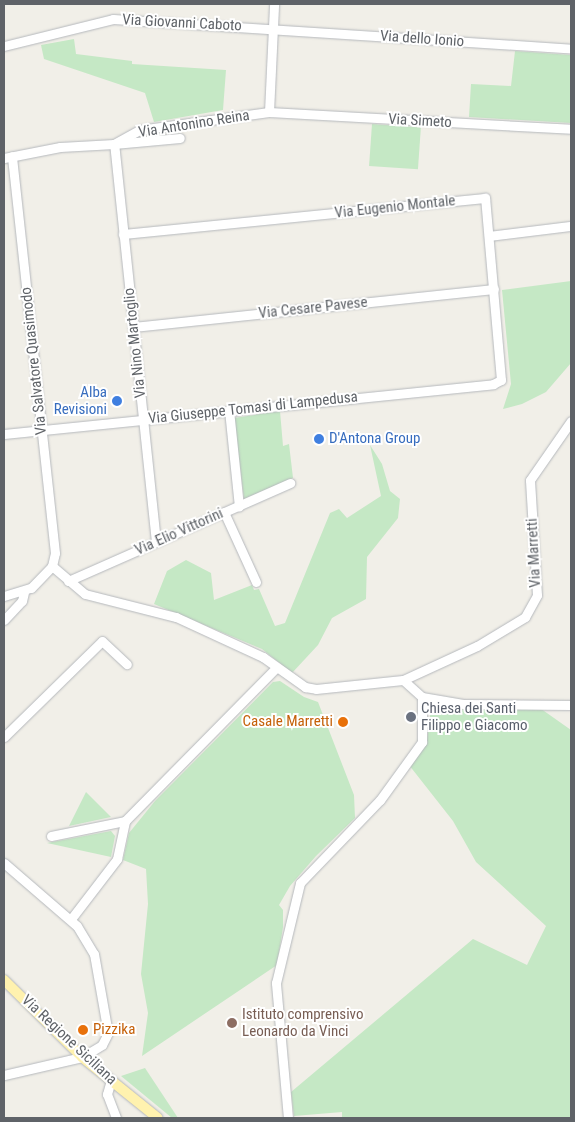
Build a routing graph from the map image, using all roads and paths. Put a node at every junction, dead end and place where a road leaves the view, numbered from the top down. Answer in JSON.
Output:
{"nodes":[{"id":1,"x":274,"y":4,"type":"edge"},
{"id":2,"x":273,"y":29,"type":"junction"},
{"id":3,"x":4,"y":46,"type":"edge"},
{"id":4,"x":571,"y":49,"type":"edge"},
{"id":5,"x":268,"y":112,"type":"junction"},
{"id":6,"x":571,"y":129,"type":"edge"},
{"id":7,"x":180,"y":138,"type":"dead end"},
{"id":8,"x":114,"y":144,"type":"junction"},
{"id":9,"x":8,"y":157,"type":"edge"},
{"id":10,"x":571,"y":226,"type":"edge"},
{"id":11,"x":123,"y":234,"type":"junction"},
{"id":12,"x":489,"y":236,"type":"junction"},
{"id":13,"x":494,"y":289,"type":"junction"},
{"id":14,"x":133,"y":327,"type":"junction"},
{"id":15,"x":501,"y":380,"type":"joint"},
{"id":16,"x":229,"y":410,"type":"junction"},
{"id":17,"x":143,"y":420,"type":"junction"},
{"id":18,"x":571,"y":421,"type":"edge"},
{"id":19,"x":41,"y":430,"type":"junction"},
{"id":20,"x":4,"y":434,"type":"edge"},
{"id":21,"x":290,"y":483,"type":"dead end"},
{"id":22,"x":238,"y":506,"type":"junction"},
{"id":23,"x":224,"y":512,"type":"junction"},
{"id":24,"x":156,"y":542,"type":"junction"},
{"id":25,"x":52,"y":566,"type":"junction"},
{"id":26,"x":68,"y":581,"type":"junction"},
{"id":27,"x":256,"y":582,"type":"dead end"},
{"id":28,"x":24,"y":592,"type":"junction"},
{"id":29,"x":4,"y":596,"type":"edge"},
{"id":30,"x":4,"y":620,"type":"edge"},
{"id":31,"x":127,"y":664,"type":"dead end"},
{"id":32,"x":276,"y":668,"type":"junction"},
{"id":33,"x":403,"y":680,"type":"junction"},
{"id":34,"x":422,"y":697,"type":"junction"},
{"id":35,"x":571,"y":704,"type":"edge"},
{"id":36,"x":4,"y":737,"type":"edge"},
{"id":37,"x":125,"y":820,"type":"junction"},
{"id":38,"x":50,"y":836,"type":"dead end"},
{"id":39,"x":4,"y":863,"type":"edge"},
{"id":40,"x":71,"y":919,"type":"junction"},
{"id":41,"x":6,"y":985,"type":"edge"},
{"id":42,"x":82,"y":1056,"type":"junction"},
{"id":43,"x":4,"y":1075,"type":"edge"},
{"id":44,"x":111,"y":1080,"type":"junction"},
{"id":45,"x":116,"y":1118,"type":"edge"},
{"id":46,"x":158,"y":1118,"type":"edge"},
{"id":47,"x":288,"y":1118,"type":"edge"}],
"edges":[{"from":1,"to":2,"type":"street"},
{"from":2,"to":3,"type":"street","name":"Via Giovanni Caboto"},
{"from":2,"to":4,"type":"street","name":"Via dello Ionio"},
{"from":2,"to":5,"type":"street"},
{"from":5,"to":6,"type":"street","name":"Via Simeto"},
{"from":5,"to":8,"type":"street","name":"Via Antonino Reina"},
{"from":7,"to":8,"type":"street"},
{"from":8,"to":9,"type":"street","name":"Via Antonino Reina"},
{"from":8,"to":11,"type":"street","name":"Via Nino Martoglio"},
{"from":9,"to":19,"type":"street","name":"Via Salvatore Quasimodo"},
{"from":10,"to":12,"type":"street"},
{"from":11,"to":12,"type":"street","name":"Via Eugenio Montale"},
{"from":11,"to":14,"type":"street","name":"Via Nino Martoglio"},
{"from":12,"to":13,"type":"street","name":"Via Eugenio Montale"},
{"from":13,"to":14,"type":"street","name":"Via Cesare Pavese"},
{"from":13,"to":15,"type":"street","name":"Via Eugenio Montale"},
{"from":14,"to":17,"type":"street","name":"Via Nino Martoglio"},
{"from":15,"to":16,"type":"street","name":"Via Giuseppe Tomasi di Lampedusa"},
{"from":16,"to":17,"type":"street","name":"Via Giuseppe Tomasi di Lampedusa"},
{"from":16,"to":22,"type":"street"},
{"from":17,"to":19,"type":"street","name":"Via Giuseppe Tomasi di Lampedusa"},
{"from":17,"to":24,"type":"street","name":"Via Nino Martoglio"},
{"from":18,"to":33,"type":"street","name":"Via Marretti"},
{"from":19,"to":20,"type":"street","name":"Via Giuseppe Tomasi di Lampedusa"},
{"from":19,"to":25,"type":"street","name":"Via Salvatore Quasimodo"},
{"from":21,"to":22,"type":"street","name":"Via Elio Vittorini"},
{"from":22,"to":23,"type":"street","name":"Via Elio Vittorini"},
{"from":23,"to":24,"type":"street","name":"Via Elio Vittorini"},
{"from":23,"to":27,"type":"street"},
{"from":24,"to":26,"type":"street","name":"Via Elio Vittorini"},
{"from":25,"to":26,"type":"street","name":"Via Marretti"},
{"from":25,"to":28,"type":"street"},
{"from":26,"to":32,"type":"street","name":"Via Marretti"},
{"from":28,"to":29,"type":"street"},
{"from":28,"to":30,"type":"street"},
{"from":31,"to":36,"type":"street"},
{"from":32,"to":33,"type":"street","name":"Via Marretti"},
{"from":32,"to":37,"type":"street"},
{"from":33,"to":34,"type":"street"},
{"from":34,"to":35,"type":"street"},
{"from":34,"to":47,"type":"street"},
{"from":37,"to":38,"type":"street"},
{"from":37,"to":40,"type":"street"},
{"from":39,"to":40,"type":"street"},
{"from":40,"to":42,"type":"street"},
{"from":41,"to":42,"type":"main road","name":"Via Regione Siciliana"},
{"from":42,"to":43,"type":"street"},
{"from":42,"to":44,"type":"main road","name":"Via Regione Siciliana"},
{"from":44,"to":45,"type":"street"},
{"from":44,"to":46,"type":"main road","name":"Via Regione Siciliana"}]}
